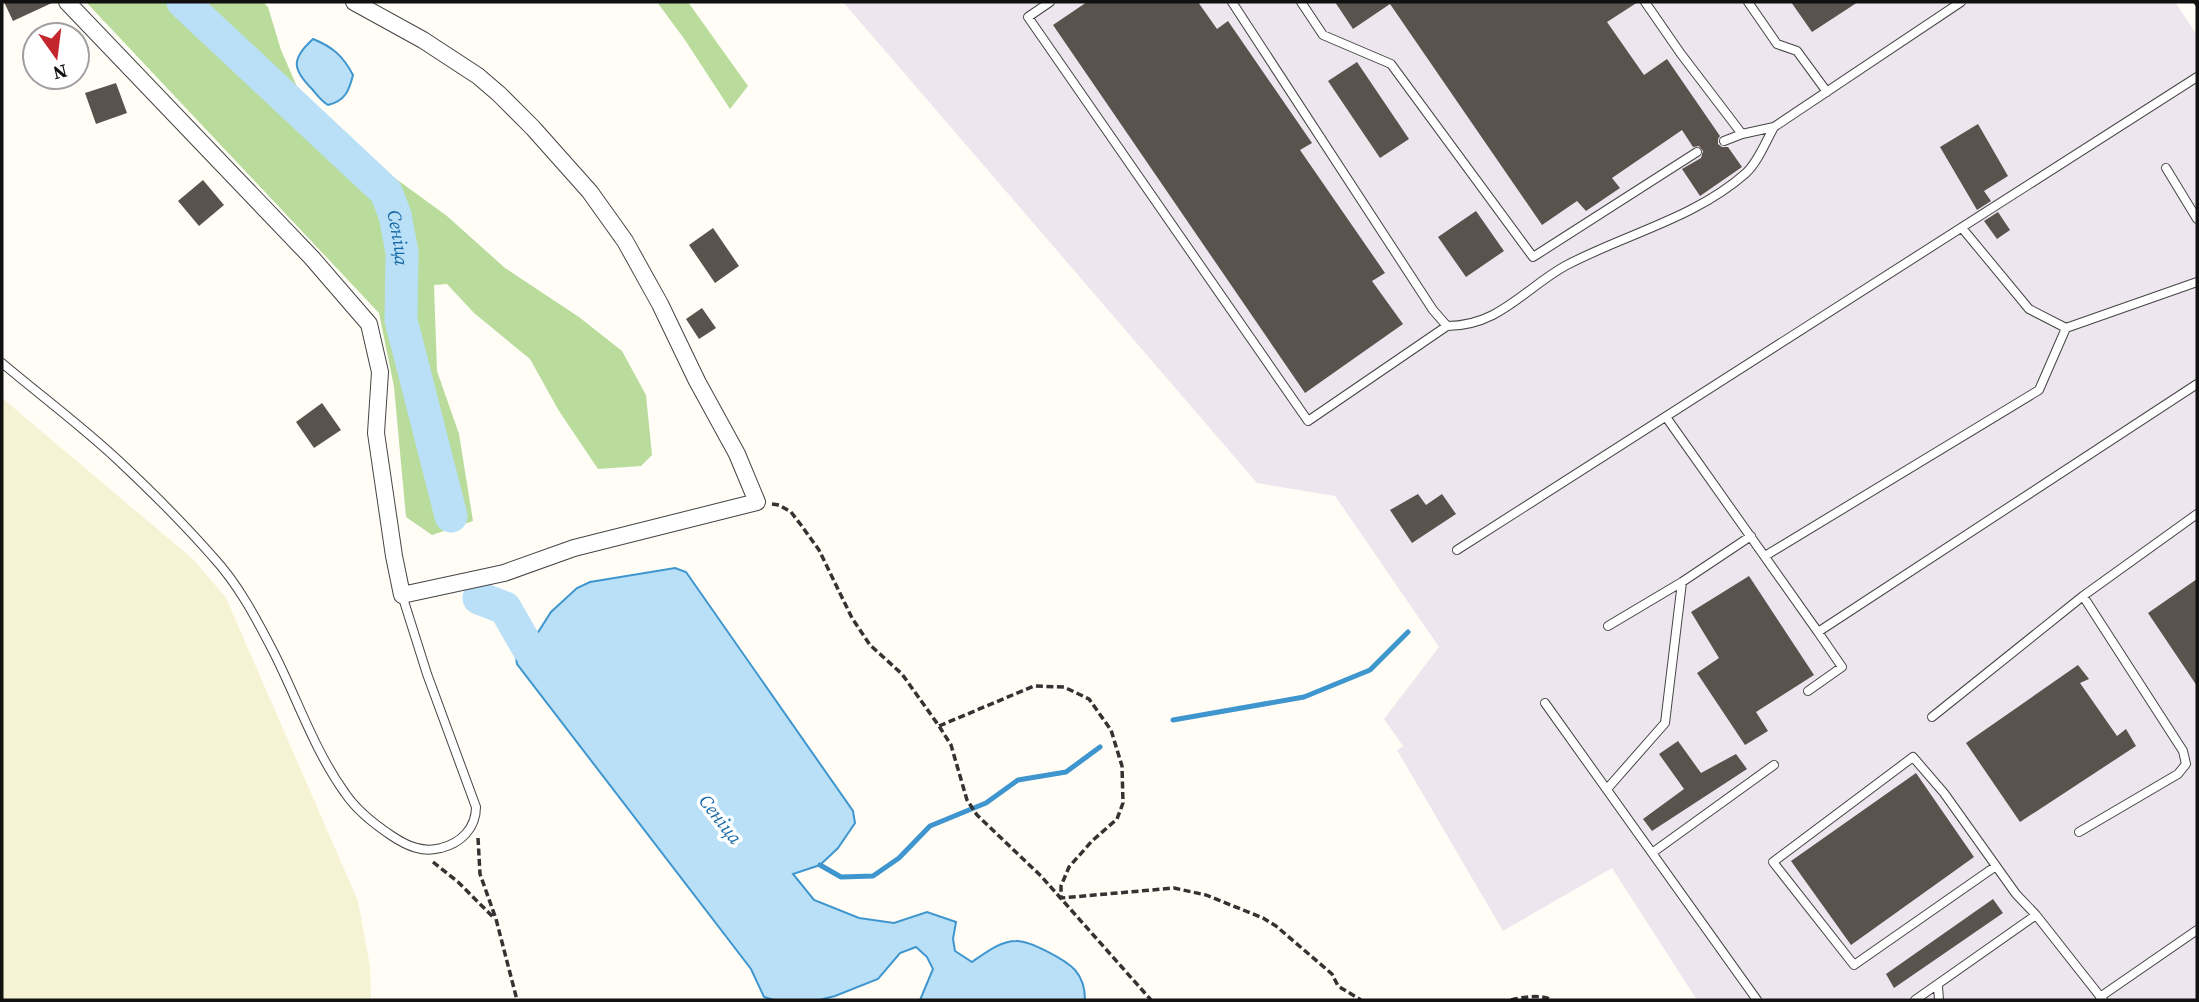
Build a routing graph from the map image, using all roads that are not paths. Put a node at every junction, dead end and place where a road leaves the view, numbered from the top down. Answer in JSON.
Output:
{"nodes":[{"id":1,"x":67,"y":2,"type":"edge"},
{"id":2,"x":355,"y":2,"type":"edge"},
{"id":3,"x":1051,"y":2,"type":"edge"},
{"id":4,"x":1232,"y":2,"type":"edge"},
{"id":5,"x":1301,"y":2,"type":"edge"},
{"id":6,"x":1645,"y":2,"type":"edge"},
{"id":7,"x":1748,"y":2,"type":"edge"},
{"id":8,"x":1961,"y":2,"type":"edge"},
{"id":9,"x":2197,"y":77,"type":"edge"},
{"id":10,"x":1827,"y":92,"type":"junction"},
{"id":11,"x":1774,"y":127,"type":"junction"},
{"id":12,"x":1742,"y":134,"type":"junction"},
{"id":13,"x":1724,"y":141,"type":"dead end"},
{"id":14,"x":1697,"y":152,"type":"dead end"},
{"id":15,"x":2166,"y":168,"type":"dead end"},
{"id":16,"x":2197,"y":219,"type":"edge"},
{"id":17,"x":1962,"y":228,"type":"junction"},
{"id":18,"x":2197,"y":282,"type":"edge"},
{"id":19,"x":1447,"y":326,"type":"junction"},
{"id":20,"x":2066,"y":328,"type":"junction"},
{"id":21,"x":2,"y":363,"type":"edge"},
{"id":22,"x":2197,"y":384,"type":"edge"},
{"id":23,"x":1666,"y":417,"type":"junction"},
{"id":24,"x":2197,"y":514,"type":"edge"},
{"id":25,"x":1751,"y":536,"type":"junction"},
{"id":26,"x":1457,"y":550,"type":"dead end"},
{"id":27,"x":1765,"y":556,"type":"junction"},
{"id":28,"x":1682,"y":582,"type":"junction"},
{"id":29,"x":402,"y":595,"type":"junction"},
{"id":30,"x":2083,"y":596,"type":"junction"},
{"id":31,"x":1608,"y":626,"type":"dead end"},
{"id":32,"x":1818,"y":632,"type":"junction"},
{"id":33,"x":1808,"y":691,"type":"dead end"},
{"id":34,"x":1545,"y":703,"type":"dead end"},
{"id":35,"x":1932,"y":717,"type":"dead end"},
{"id":36,"x":1774,"y":765,"type":"dead end"},
{"id":37,"x":1607,"y":789,"type":"junction"},
{"id":38,"x":2080,"y":832,"type":"dead end"},
{"id":39,"x":1652,"y":853,"type":"junction"},
{"id":40,"x":1996,"y":866,"type":"junction"},
{"id":41,"x":2036,"y":915,"type":"junction"},
{"id":42,"x":2197,"y":930,"type":"edge"},
{"id":43,"x":1938,"y":986,"type":"junction"},
{"id":44,"x":2101,"y":999,"type":"edge"},
{"id":45,"x":1756,"y":1000,"type":"edge"},
{"id":46,"x":1915,"y":1000,"type":"edge"},
{"id":47,"x":1939,"y":1000,"type":"edge"}],
"edges":[{"from":1,"to":29,"type":"street"},
{"from":2,"to":29,"type":"street"},
{"from":3,"to":19,"type":"lane"},
{"from":4,"to":19,"type":"lane"},
{"from":5,"to":14,"type":"lane"},
{"from":6,"to":12,"type":"lane"},
{"from":7,"to":10,"type":"lane"},
{"from":8,"to":10,"type":"lane"},
{"from":9,"to":17,"type":"lane"},
{"from":10,"to":11,"type":"lane"},
{"from":11,"to":12,"type":"lane"},
{"from":11,"to":19,"type":"lane"},
{"from":12,"to":13,"type":"lane"},
{"from":15,"to":16,"type":"lane"},
{"from":17,"to":20,"type":"lane"},
{"from":17,"to":23,"type":"lane"},
{"from":18,"to":20,"type":"lane"},
{"from":20,"to":27,"type":"lane"},
{"from":21,"to":29,"type":"lane"},
{"from":22,"to":32,"type":"lane"},
{"from":23,"to":25,"type":"lane"},
{"from":23,"to":26,"type":"lane"},
{"from":24,"to":30,"type":"lane"},
{"from":25,"to":27,"type":"lane"},
{"from":25,"to":28,"type":"lane"},
{"from":27,"to":32,"type":"lane"},
{"from":28,"to":31,"type":"lane"},
{"from":28,"to":37,"type":"lane"},
{"from":30,"to":35,"type":"lane"},
{"from":30,"to":38,"type":"lane"},
{"from":32,"to":33,"type":"lane"},
{"from":34,"to":37,"type":"lane"},
{"from":36,"to":39,"type":"lane"},
{"from":37,"to":39,"type":"lane"},
{"from":39,"to":45,"type":"lane"},
{"from":40,"to":40,"type":"lane"},
{"from":40,"to":41,"type":"lane"},
{"from":41,"to":43,"type":"lane"},
{"from":41,"to":44,"type":"lane"},
{"from":42,"to":44,"type":"lane"},
{"from":43,"to":46,"type":"lane"},
{"from":43,"to":47,"type":"lane"}]}
